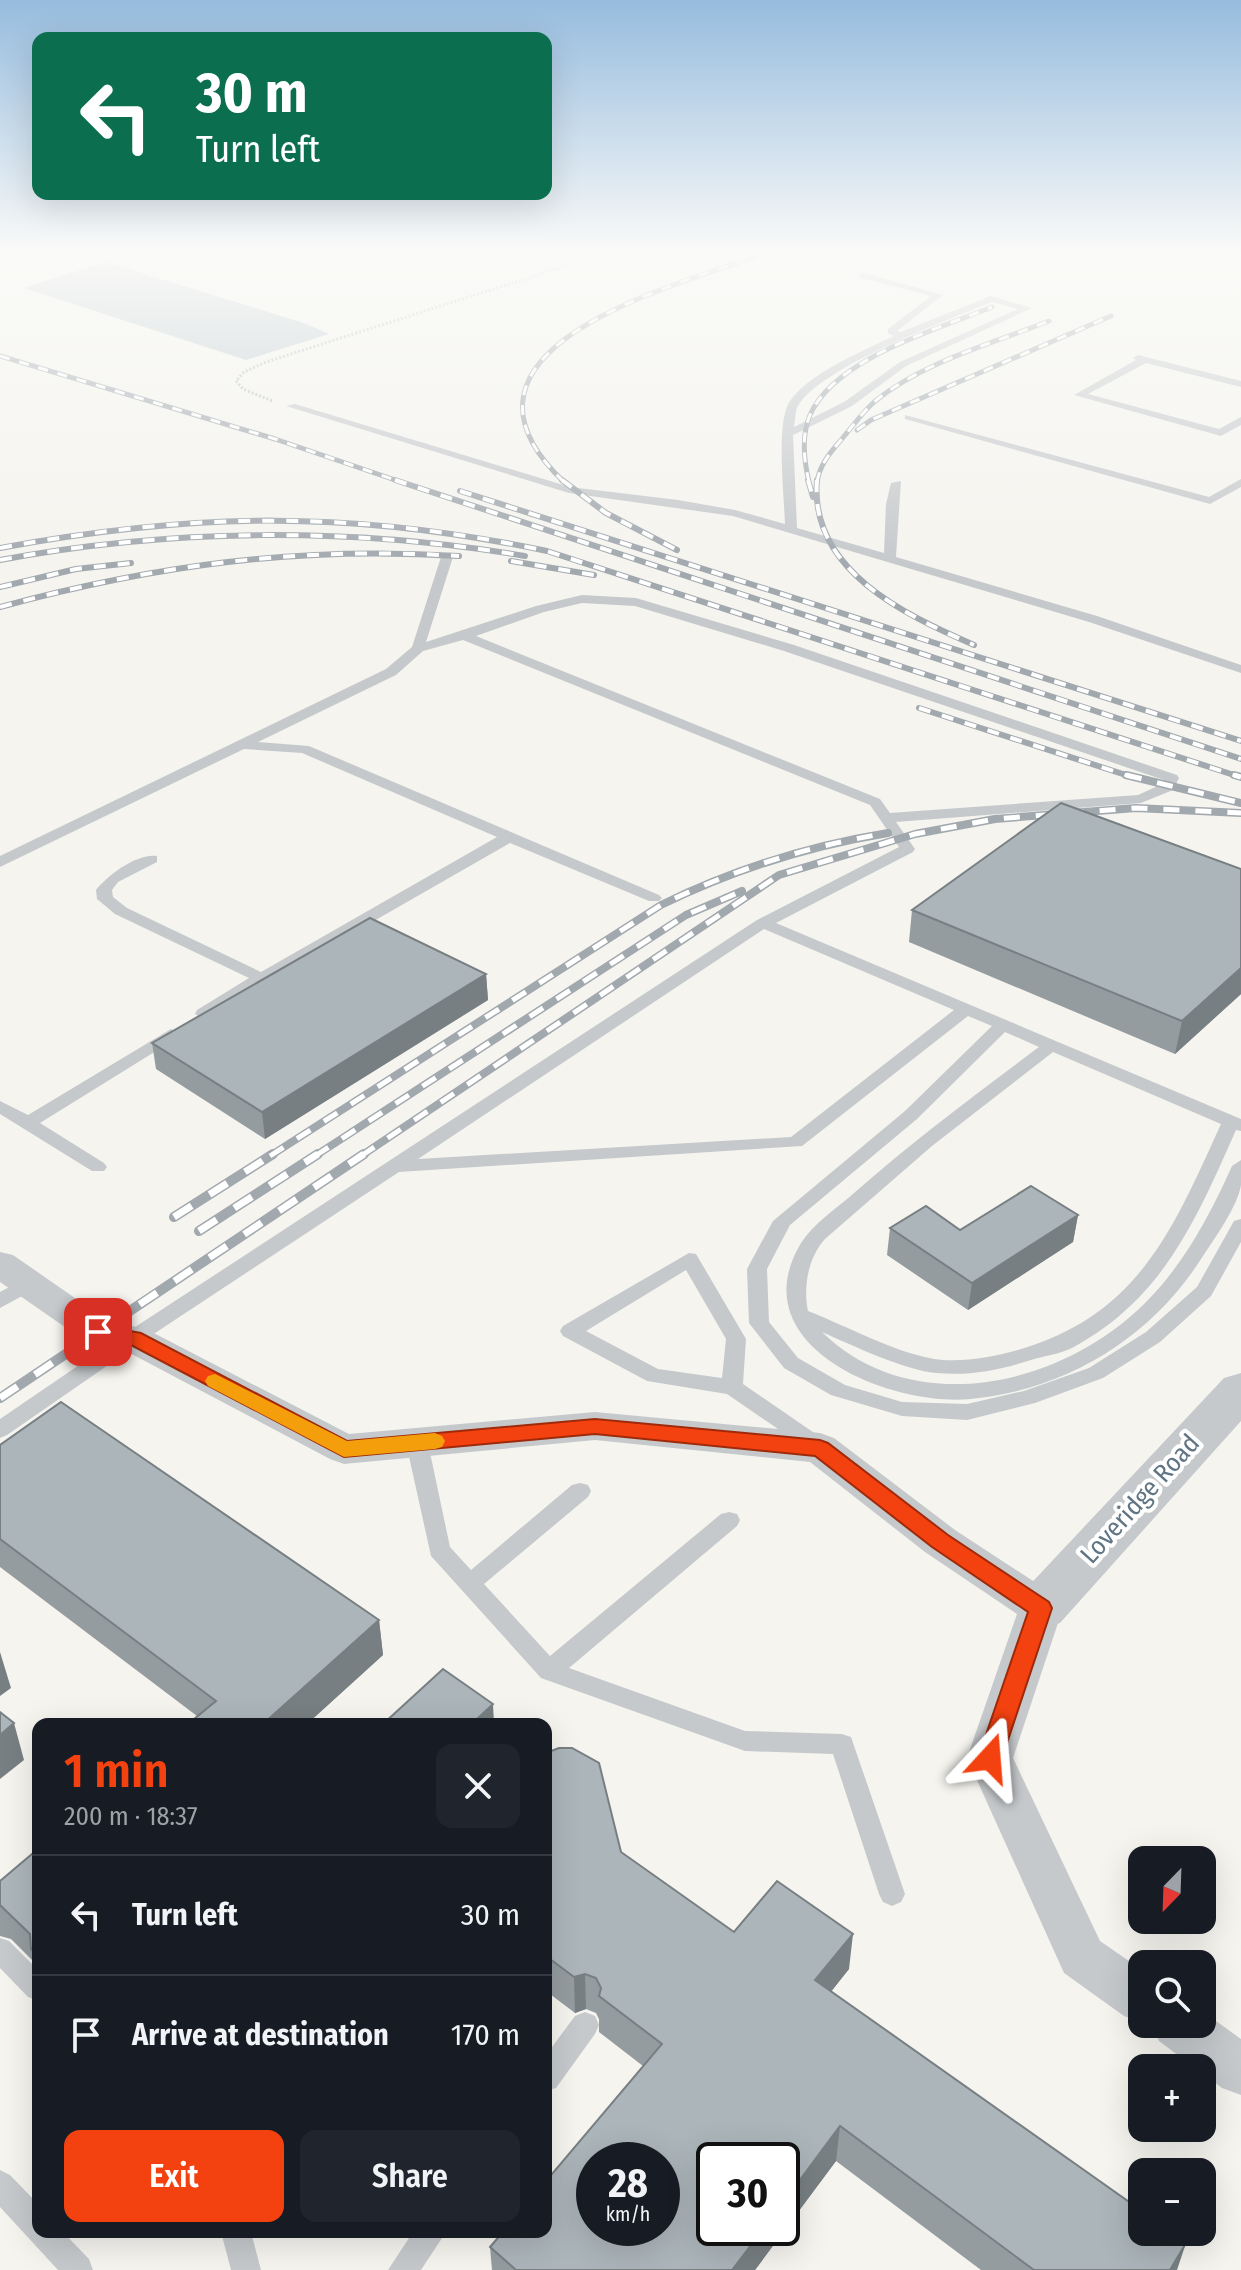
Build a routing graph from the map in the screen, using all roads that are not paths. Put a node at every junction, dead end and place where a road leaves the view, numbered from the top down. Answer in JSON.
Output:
{"nodes":[{"id":1,"x":856,"y":358,"type":"edge"},
{"id":2,"x":916,"y":358,"type":"edge"},
{"id":3,"x":1241,"y":384,"type":"edge"},
{"id":4,"x":291,"y":406,"type":"road end"},
{"id":5,"x":909,"y":417,"type":"dead end"},
{"id":6,"x":1241,"y":420,"type":"edge"},
{"id":7,"x":1221,"y":433,"type":"junction"},
{"id":8,"x":788,"y":434,"type":"junction"},
{"id":9,"x":1241,"y":438,"type":"edge"},
{"id":10,"x":1241,"y":482,"type":"edge"},
{"id":11,"x":897,"y":483,"type":"dead end"},
{"id":12,"x":791,"y":529,"type":"junction"},
{"id":13,"x":447,"y":557,"type":"dead end"},
{"id":14,"x":890,"y":559,"type":"junction"},
{"id":15,"x":464,"y":636,"type":"junction"},
{"id":16,"x":418,"y":648,"type":"junction"},
{"id":17,"x":1241,"y":669,"type":"edge"},
{"id":18,"x":241,"y":745,"type":"junction"},
{"id":19,"x":887,"y":818,"type":"junction"},
{"id":20,"x":509,"y":837,"type":"junction"},
{"id":21,"x":152,"y":859,"type":"dead end"},
{"id":22,"x":0,"y":862,"type":"edge"},
{"id":23,"x":654,"y":898,"type":"dead end"},
{"id":24,"x":763,"y":923,"type":"junction"},
{"id":25,"x":261,"y":978,"type":"junction"},
{"id":26,"x":966,"y":1009,"type":"junction"},
{"id":27,"x":1003,"y":1025,"type":"junction"},
{"id":28,"x":1051,"y":1046,"type":"junction"},
{"id":29,"x":0,"y":1106,"type":"edge"},
{"id":30,"x":28,"y":1123,"type":"junction"},
{"id":31,"x":1236,"y":1124,"type":"edge"},
{"id":32,"x":394,"y":1166,"type":"junction"},
{"id":33,"x":1241,"y":1166,"type":"edge"},
{"id":34,"x":98,"y":1167,"type":"dead end"},
{"id":35,"x":1241,"y":1225,"type":"edge"},
{"id":36,"x":9,"y":1283,"type":"edge"},
{"id":37,"x":799,"y":1314,"type":"junction"},
{"id":38,"x":133,"y":1338,"type":"junction"},
{"id":39,"x":732,"y":1387,"type":"junction"},
{"id":40,"x":1241,"y":1390,"type":"edge"},
{"id":41,"x":0,"y":1430,"type":"edge"},
{"id":42,"x":417,"y":1443,"type":"junction"},
{"id":43,"x":820,"y":1448,"type":"junction"},
{"id":44,"x":580,"y":1491,"type":"dead end"},
{"id":45,"x":729,"y":1520,"type":"dead end"},
{"id":46,"x":469,"y":1584,"type":"junction"},
{"id":47,"x":1041,"y":1608,"type":"junction"},
{"id":48,"x":549,"y":1671,"type":"junction"},
{"id":49,"x":892,"y":1894,"type":"dead end"},
{"id":50,"x":0,"y":1950,"type":"edge"},
{"id":51,"x":32,"y":1982,"type":"edge"},
{"id":52,"x":1128,"y":1989,"type":"edge"},
{"id":53,"x":585,"y":2025,"type":"dead end"},
{"id":54,"x":1196,"y":2038,"type":"edge"},
{"id":55,"x":552,"y":2070,"type":"edge"},
{"id":56,"x":1241,"y":2070,"type":"edge"},
{"id":57,"x":0,"y":2185,"type":"edge"},
{"id":58,"x":32,"y":2220,"type":"edge"},
{"id":59,"x":49,"y":2238,"type":"edge"},
{"id":60,"x":238,"y":2238,"type":"edge"},
{"id":61,"x":427,"y":2238,"type":"edge"},
{"id":62,"x":78,"y":2270,"type":"edge"},
{"id":63,"x":246,"y":2270,"type":"edge"},
{"id":64,"x":403,"y":2270,"type":"edge"}],
"edges":[{"from":1,"to":8,"type":"lane"},
{"from":2,"to":8,"type":"lane"},
{"from":3,"to":7,"type":"lane"},
{"from":4,"to":12,"type":"lane"},
{"from":5,"to":10,"type":"lane"},
{"from":6,"to":7,"type":"lane"},
{"from":7,"to":9,"type":"lane"},
{"from":8,"to":12,"type":"lane"},
{"from":11,"to":14,"type":"lane"},
{"from":12,"to":14,"type":"lane"},
{"from":13,"to":16,"type":"lane"},
{"from":14,"to":17,"type":"lane"},
{"from":15,"to":16,"type":"lane"},
{"from":15,"to":19,"type":"lane"},
{"from":15,"to":19,"type":"lane"},
{"from":16,"to":18,"type":"lane"},
{"from":18,"to":20,"type":"lane"},
{"from":18,"to":22,"type":"lane"},
{"from":19,"to":24,"type":"lane"},
{"from":20,"to":23,"type":"lane"},
{"from":20,"to":25,"type":"lane"},
{"from":21,"to":25,"type":"lane"},
{"from":24,"to":26,"type":"lane"},
{"from":24,"to":32,"type":"lane"},
{"from":25,"to":30,"type":"lane"},
{"from":26,"to":27,"type":"lane"},
{"from":26,"to":32,"type":"lane"},
{"from":27,"to":28,"type":"lane"},
{"from":27,"to":35,"type":"lane"},
{"from":28,"to":31,"type":"lane"},
{"from":28,"to":37,"type":"lane"},
{"from":29,"to":30,"type":"lane"},
{"from":30,"to":34,"type":"lane"},
{"from":31,"to":37,"type":"lane"},
{"from":32,"to":38,"type":"lane"},
{"from":33,"to":37,"type":"lane"},
{"from":36,"to":38,"type":"street"},
{"from":38,"to":41,"type":"lane"},
{"from":38,"to":42,"type":"street"},
{"from":39,"to":39,"type":"lane"},
{"from":39,"to":43,"type":"lane"},
{"from":40,"to":47,"type":"street","name":"Loveridge Road"},
{"from":42,"to":43,"type":"street"},
{"from":42,"to":46,"type":"lane"},
{"from":43,"to":47,"type":"street"},
{"from":44,"to":46,"type":"lane"},
{"from":45,"to":48,"type":"lane"},
{"from":46,"to":48,"type":"lane"},
{"from":47,"to":52,"type":"street"},
{"from":48,"to":49,"type":"lane"},
{"from":50,"to":51,"type":"lane"},
{"from":53,"to":55,"type":"lane"},
{"from":54,"to":56,"type":"street"},
{"from":57,"to":58,"type":"lane"},
{"from":59,"to":62,"type":"lane"},
{"from":60,"to":63,"type":"lane"},
{"from":61,"to":64,"type":"lane"}]}
